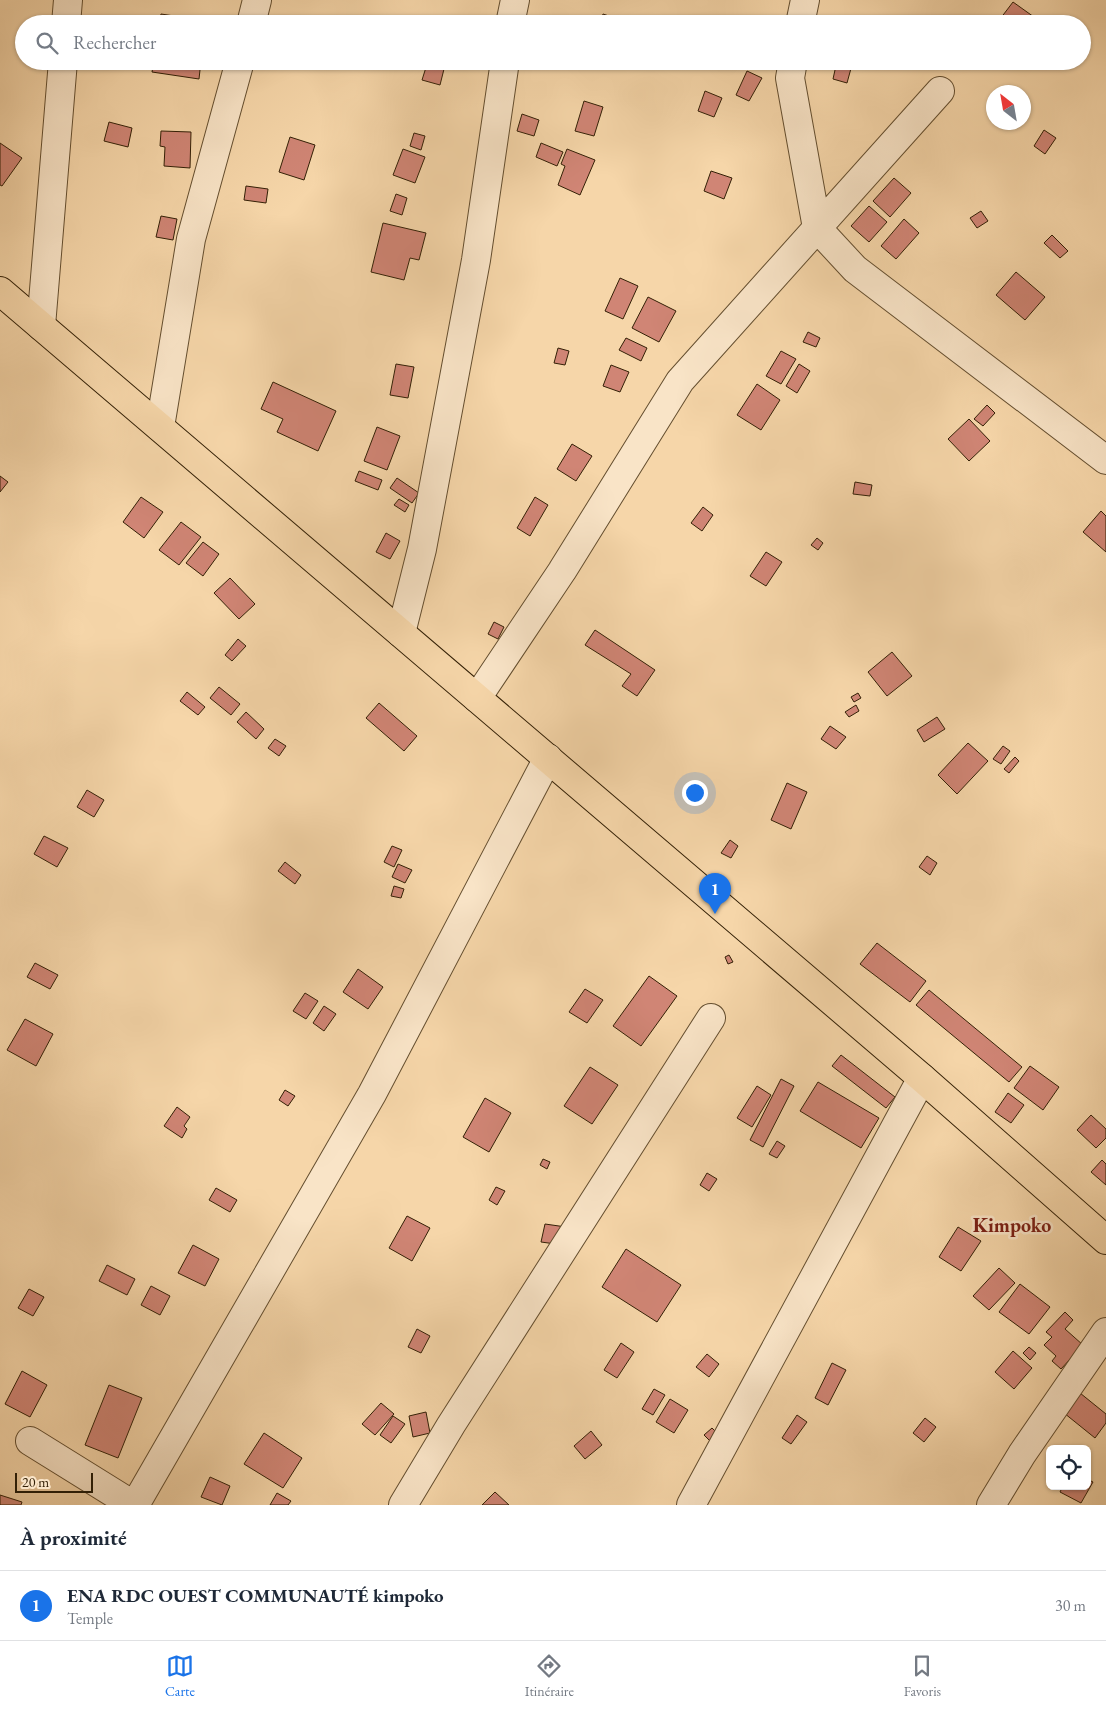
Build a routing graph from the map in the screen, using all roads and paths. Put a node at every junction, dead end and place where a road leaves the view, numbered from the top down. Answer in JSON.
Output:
{"nodes":[{"id":1,"x":68,"y":0,"type":"edge"},
{"id":2,"x":257,"y":0,"type":"edge"},
{"id":3,"x":515,"y":0,"type":"edge"},
{"id":4,"x":805,"y":0,"type":"edge"},
{"id":5,"x":67,"y":15,"type":"edge"},
{"id":6,"x":253,"y":15,"type":"edge"},
{"id":7,"x":512,"y":15,"type":"edge"},
{"id":8,"x":802,"y":15,"type":"edge"},
{"id":9,"x":62,"y":70,"type":"edge"},
{"id":10,"x":238,"y":70,"type":"edge"},
{"id":11,"x":503,"y":70,"type":"edge"},
{"id":12,"x":791,"y":70,"type":"edge"},
{"id":13,"x":940,"y":91,"type":"dead end"},
{"id":14,"x":817,"y":228,"type":"junction"},
{"id":15,"x":0,"y":291,"type":"edge"},
{"id":16,"x":41,"y":326,"type":"junction"},
{"id":17,"x":160,"y":427,"type":"junction"},
{"id":18,"x":1106,"y":460,"type":"edge"},
{"id":19,"x":401,"y":633,"type":"junction"},
{"id":20,"x":477,"y":698,"type":"junction"},
{"id":21,"x":548,"y":758,"type":"junction"},
{"id":22,"x":711,"y":1018,"type":"dead end"},
{"id":23,"x":922,"y":1078,"type":"junction"},
{"id":24,"x":1106,"y":1240,"type":"edge"},
{"id":25,"x":1106,"y":1332,"type":"edge"},
{"id":26,"x":30,"y":1441,"type":"dead end"},
{"id":27,"x":134,"y":1505,"type":"edge"},
{"id":28,"x":403,"y":1505,"type":"edge"},
{"id":29,"x":691,"y":1505,"type":"edge"},
{"id":30,"x":991,"y":1505,"type":"edge"}],
"edges":[{"from":1,"to":5,"type":"street"},
{"from":2,"to":6,"type":"street"},
{"from":3,"to":7,"type":"street"},
{"from":4,"to":8,"type":"street"},
{"from":9,"to":16,"type":"street"},
{"from":10,"to":17,"type":"street"},
{"from":11,"to":19,"type":"street"},
{"from":12,"to":14,"type":"street"},
{"from":13,"to":14,"type":"street"},
{"from":14,"to":18,"type":"street"},
{"from":14,"to":20,"type":"street"},
{"from":15,"to":16,"type":"main road"},
{"from":16,"to":17,"type":"main road"},
{"from":17,"to":19,"type":"main road"},
{"from":19,"to":20,"type":"main road"},
{"from":20,"to":21,"type":"main road"},
{"from":21,"to":23,"type":"main road"},
{"from":21,"to":27,"type":"street"},
{"from":22,"to":28,"type":"street"},
{"from":23,"to":24,"type":"main road"},
{"from":23,"to":29,"type":"street"},
{"from":25,"to":30,"type":"street"},
{"from":26,"to":27,"type":"street"}]}
